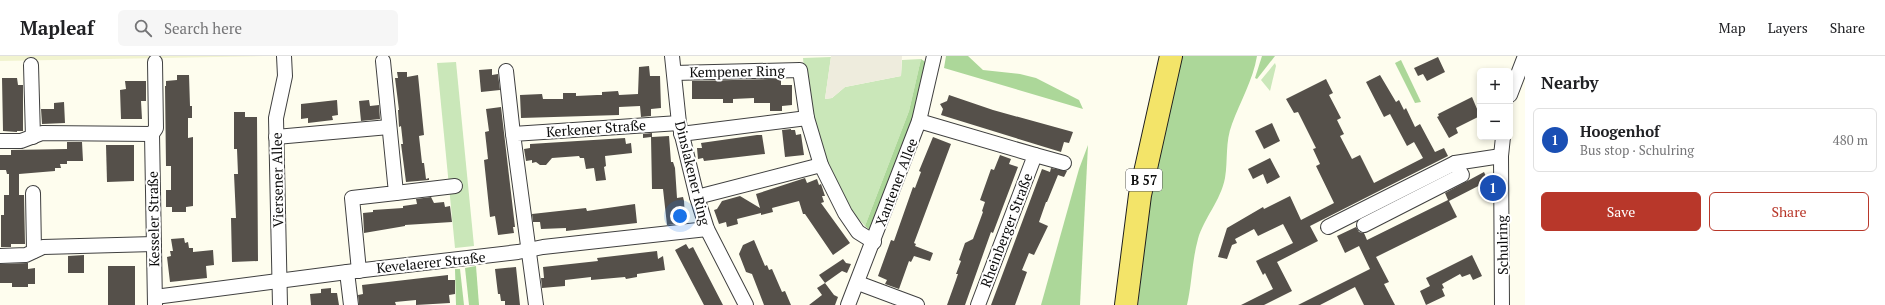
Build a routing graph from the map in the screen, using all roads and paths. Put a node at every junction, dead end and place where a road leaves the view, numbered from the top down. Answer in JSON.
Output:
{"nodes":[{"id":1,"x":284,"y":56,"type":"edge"},
{"id":2,"x":672,"y":56,"type":"edge"},
{"id":3,"x":934,"y":56,"type":"edge"},
{"id":4,"x":1171,"y":56,"type":"edge"},
{"id":5,"x":1525,"y":56,"type":"edge"},
{"id":6,"x":383,"y":61,"type":"dead end"},
{"id":7,"x":155,"y":62,"type":"dead end"},
{"id":8,"x":31,"y":65,"type":"dead end"},
{"id":9,"x":506,"y":71,"type":"dead end"},
{"id":10,"x":674,"y":72,"type":"junction"},
{"id":11,"x":1513,"y":87,"type":"edge"},
{"id":12,"x":807,"y":118,"type":"junction"},
{"id":13,"x":919,"y":121,"type":"junction"},
{"id":14,"x":389,"y":127,"type":"junction"},
{"id":15,"x":680,"y":128,"type":"junction"},
{"id":16,"x":152,"y":134,"type":"junction"},
{"id":17,"x":513,"y":134,"type":"junction"},
{"id":18,"x":33,"y":137,"type":"junction"},
{"id":19,"x":276,"y":137,"type":"junction"},
{"id":20,"x":1503,"y":140,"type":"edge"},
{"id":21,"x":0,"y":141,"type":"edge"},
{"id":22,"x":1035,"y":155,"type":"junction"},
{"id":23,"x":1501,"y":156,"type":"junction"},
{"id":24,"x":1064,"y":163,"type":"dead end"},
{"id":25,"x":1455,"y":163,"type":"junction"},
{"id":26,"x":821,"y":165,"type":"junction"},
{"id":27,"x":455,"y":186,"type":"dead end"},
{"id":28,"x":34,"y":193,"type":"dead end"},
{"id":29,"x":396,"y":193,"type":"junction"},
{"id":30,"x":697,"y":197,"type":"junction"},
{"id":31,"x":1364,"y":225,"type":"dead end"},
{"id":32,"x":1328,"y":226,"type":"dead end"},
{"id":33,"x":707,"y":229,"type":"junction"},
{"id":34,"x":874,"y":242,"type":"junction"},
{"id":35,"x":154,"y":244,"type":"junction"},
{"id":36,"x":530,"y":249,"type":"junction"},
{"id":37,"x":34,"y":251,"type":"junction"},
{"id":38,"x":0,"y":256,"type":"edge"},
{"id":39,"x":353,"y":271,"type":"junction"},
{"id":40,"x":280,"y":281,"type":"junction"},
{"id":41,"x":858,"y":283,"type":"junction"},
{"id":42,"x":155,"y":301,"type":"edge"},
{"id":43,"x":280,"y":305,"type":"edge"},
{"id":44,"x":351,"y":305,"type":"edge"},
{"id":45,"x":536,"y":305,"type":"edge"},
{"id":46,"x":746,"y":305,"type":"edge"},
{"id":47,"x":848,"y":305,"type":"edge"},
{"id":48,"x":917,"y":305,"type":"edge"},
{"id":49,"x":978,"y":305,"type":"edge"},
{"id":50,"x":1126,"y":305,"type":"edge"},
{"id":51,"x":1502,"y":305,"type":"edge"}],
"edges":[{"from":1,"to":19,"type":"street","name":"Viersener Allee"},
{"from":2,"to":10,"type":"street","name":"Dinslakener Ring"},
{"from":3,"to":13,"type":"street","name":"Xantener Allee"},
{"from":4,"to":50,"type":"main road","number":"B 57"},
{"from":5,"to":11,"type":"street"},
{"from":6,"to":14,"type":"street"},
{"from":7,"to":16,"type":"street","name":"Kesseler Straße"},
{"from":8,"to":18,"type":"street"},
{"from":9,"to":17,"type":"street"},
{"from":10,"to":12,"type":"street","name":"Kempener Ring"},
{"from":10,"to":15,"type":"street","name":"Dinslakener Ring"},
{"from":12,"to":15,"type":"street"},
{"from":12,"to":26,"type":"street","name":"Kempener Ring"},
{"from":13,"to":22,"type":"street","name":"Rheinberger Straße"},
{"from":13,"to":34,"type":"street","name":"Xantener Allee"},
{"from":14,"to":19,"type":"street"},
{"from":14,"to":29,"type":"street"},
{"from":15,"to":17,"type":"street","name":"Kerkener Straße"},
{"from":15,"to":30,"type":"street","name":"Dinslakener Ring"},
{"from":16,"to":18,"type":"street"},
{"from":16,"to":35,"type":"street","name":"Kesseler Straße"},
{"from":17,"to":36,"type":"street"},
{"from":18,"to":21,"type":"street"},
{"from":19,"to":40,"type":"street","name":"Viersener Allee"},
{"from":20,"to":23,"type":"street","name":"Schulring"},
{"from":22,"to":24,"type":"street","name":"Rheinberger Straße"},
{"from":22,"to":49,"type":"street","name":"Rheinberger Straße"},
{"from":23,"to":25,"type":"street"},
{"from":23,"to":51,"type":"street","name":"Schulring"},
{"from":25,"to":31,"type":"street"},
{"from":25,"to":32,"type":"street"},
{"from":26,"to":30,"type":"street"},
{"from":26,"to":34,"type":"street","name":"Kempener Ring"},
{"from":27,"to":29,"type":"street"},
{"from":28,"to":37,"type":"street"},
{"from":29,"to":39,"type":"street"},
{"from":30,"to":33,"type":"street","name":"Dinslakener Ring"},
{"from":33,"to":36,"type":"street","name":"Kevelaerer Straße"},
{"from":33,"to":46,"type":"street","name":"Dinslakener Ring"},
{"from":34,"to":41,"type":"street","name":"Xantener Allee"},
{"from":35,"to":37,"type":"street"},
{"from":35,"to":42,"type":"street","name":"Kesseler Straße"},
{"from":36,"to":39,"type":"street","name":"Kevelaerer Straße"},
{"from":36,"to":45,"type":"street"},
{"from":37,"to":38,"type":"street"},
{"from":39,"to":40,"type":"street","name":"Kevelaerer Straße"},
{"from":39,"to":44,"type":"street"},
{"from":40,"to":42,"type":"street","name":"Kevelaerer Straße"},
{"from":40,"to":43,"type":"street","name":"Viersener Allee"},
{"from":41,"to":47,"type":"street","name":"Xantener Allee"},
{"from":41,"to":48,"type":"street"}]}
